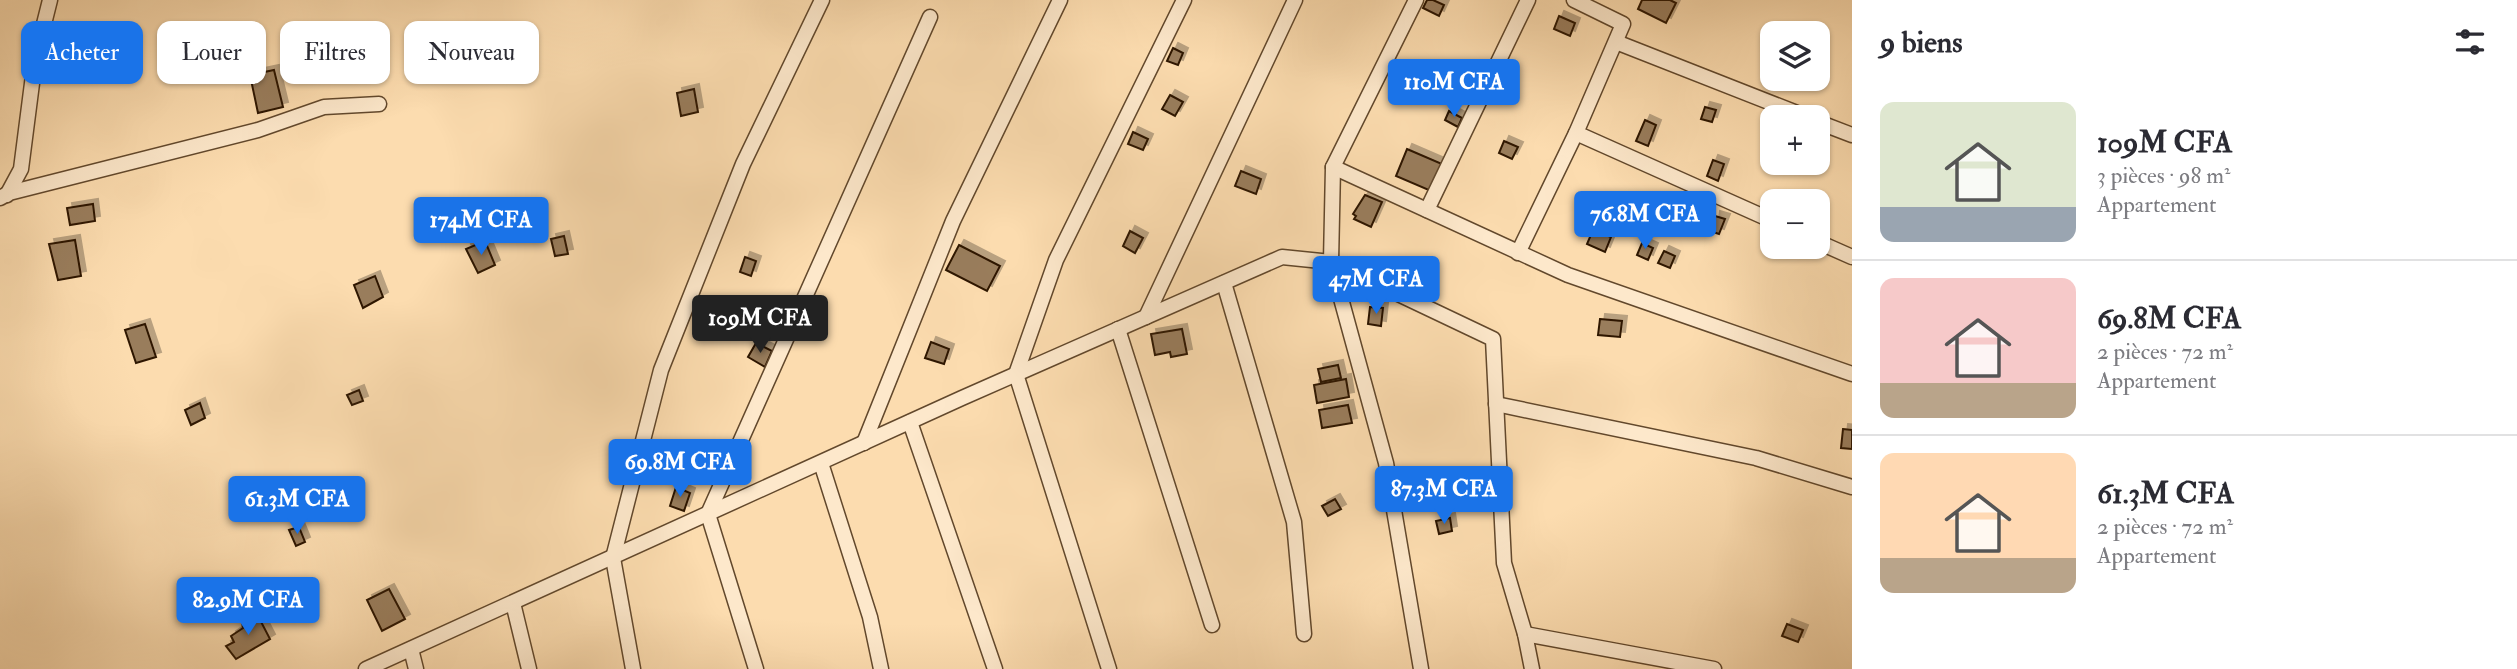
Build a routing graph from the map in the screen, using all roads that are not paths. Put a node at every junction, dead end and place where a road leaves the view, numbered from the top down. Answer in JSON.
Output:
{"nodes":[{"id":1,"x":50,"y":0,"type":"edge"},
{"id":2,"x":822,"y":0,"type":"edge"},
{"id":3,"x":1060,"y":0,"type":"edge"},
{"id":4,"x":1184,"y":0,"type":"edge"},
{"id":5,"x":1295,"y":0,"type":"edge"},
{"id":6,"x":1416,"y":0,"type":"edge"},
{"id":7,"x":1528,"y":0,"type":"edge"},
{"id":8,"x":1579,"y":1,"type":"edge"},
{"id":9,"x":930,"y":17,"type":"dead end"},
{"id":10,"x":1616,"y":42,"type":"junction"},
{"id":11,"x":379,"y":104,"type":"dead end"},
{"id":12,"x":1776,"y":105,"type":"edge"},
{"id":13,"x":1830,"y":127,"type":"edge"},
{"id":14,"x":1576,"y":133,"type":"junction"},
{"id":15,"x":1852,"y":135,"type":"edge"},
{"id":16,"x":1333,"y":167,"type":"junction"},
{"id":17,"x":4,"y":195,"type":"edge"},
{"id":18,"x":0,"y":206,"type":"edge"},
{"id":19,"x":1427,"y":210,"type":"junction"},
{"id":20,"x":1760,"y":215,"type":"edge"},
{"id":21,"x":1830,"y":247,"type":"edge"},
{"id":22,"x":1518,"y":253,"type":"junction"},
{"id":23,"x":1852,"y":257,"type":"edge"},
{"id":24,"x":1331,"y":262,"type":"junction"},
{"id":25,"x":1224,"y":283,"type":"junction"},
{"id":26,"x":1146,"y":317,"type":"junction"},
{"id":27,"x":1118,"y":329,"type":"junction"},
{"id":28,"x":1016,"y":374,"type":"junction"},
{"id":29,"x":1852,"y":374,"type":"edge"},
{"id":30,"x":1496,"y":404,"type":"junction"},
{"id":31,"x":910,"y":422,"type":"junction"},
{"id":32,"x":864,"y":443,"type":"junction"},
{"id":33,"x":821,"y":463,"type":"junction"},
{"id":34,"x":1852,"y":487,"type":"edge"},
{"id":35,"x":708,"y":514,"type":"junction"},
{"id":36,"x":613,"y":558,"type":"junction"},
{"id":37,"x":513,"y":603,"type":"junction"},
{"id":38,"x":1212,"y":625,"type":"dead end"},
{"id":39,"x":1304,"y":634,"type":"dead end"},
{"id":40,"x":1525,"y":634,"type":"junction"},
{"id":41,"x":411,"y":649,"type":"junction"},
{"id":42,"x":366,"y":669,"type":"edge"},
{"id":43,"x":416,"y":669,"type":"edge"},
{"id":44,"x":529,"y":669,"type":"edge"},
{"id":45,"x":633,"y":669,"type":"edge"},
{"id":46,"x":756,"y":669,"type":"edge"},
{"id":47,"x":881,"y":669,"type":"edge"},
{"id":48,"x":995,"y":669,"type":"edge"},
{"id":49,"x":1109,"y":669,"type":"edge"},
{"id":50,"x":1421,"y":669,"type":"edge"},
{"id":51,"x":1532,"y":669,"type":"edge"},
{"id":52,"x":1714,"y":669,"type":"edge"}],
"edges":[{"from":1,"to":17,"type":"street"},
{"from":2,"to":36,"type":"street"},
{"from":3,"to":32,"type":"street"},
{"from":4,"to":28,"type":"street"},
{"from":5,"to":26,"type":"street"},
{"from":6,"to":16,"type":"street"},
{"from":7,"to":19,"type":"street"},
{"from":8,"to":10,"type":"street"},
{"from":9,"to":35,"type":"street"},
{"from":10,"to":12,"type":"street"},
{"from":10,"to":14,"type":"street"},
{"from":11,"to":17,"type":"street"},
{"from":13,"to":15,"type":"street"},
{"from":14,"to":20,"type":"street"},
{"from":14,"to":22,"type":"street"},
{"from":16,"to":19,"type":"street"},
{"from":16,"to":24,"type":"street"},
{"from":17,"to":18,"type":"street"},
{"from":19,"to":22,"type":"street"},
{"from":21,"to":23,"type":"street"},
{"from":22,"to":29,"type":"street"},
{"from":24,"to":25,"type":"street"},
{"from":24,"to":30,"type":"street"},
{"from":24,"to":50,"type":"street"},
{"from":25,"to":26,"type":"street"},
{"from":25,"to":39,"type":"street"},
{"from":26,"to":27,"type":"street"},
{"from":27,"to":28,"type":"street"},
{"from":27,"to":38,"type":"street"},
{"from":28,"to":31,"type":"street"},
{"from":28,"to":49,"type":"street"},
{"from":30,"to":34,"type":"street"},
{"from":30,"to":40,"type":"street"},
{"from":31,"to":32,"type":"street"},
{"from":31,"to":48,"type":"street"},
{"from":32,"to":33,"type":"street"},
{"from":33,"to":35,"type":"street"},
{"from":33,"to":47,"type":"street"},
{"from":35,"to":36,"type":"street"},
{"from":35,"to":46,"type":"street"},
{"from":36,"to":37,"type":"street"},
{"from":36,"to":45,"type":"street"},
{"from":37,"to":41,"type":"street"},
{"from":37,"to":44,"type":"street"},
{"from":40,"to":51,"type":"street"},
{"from":40,"to":52,"type":"street"},
{"from":41,"to":42,"type":"street"},
{"from":41,"to":43,"type":"street"}]}
